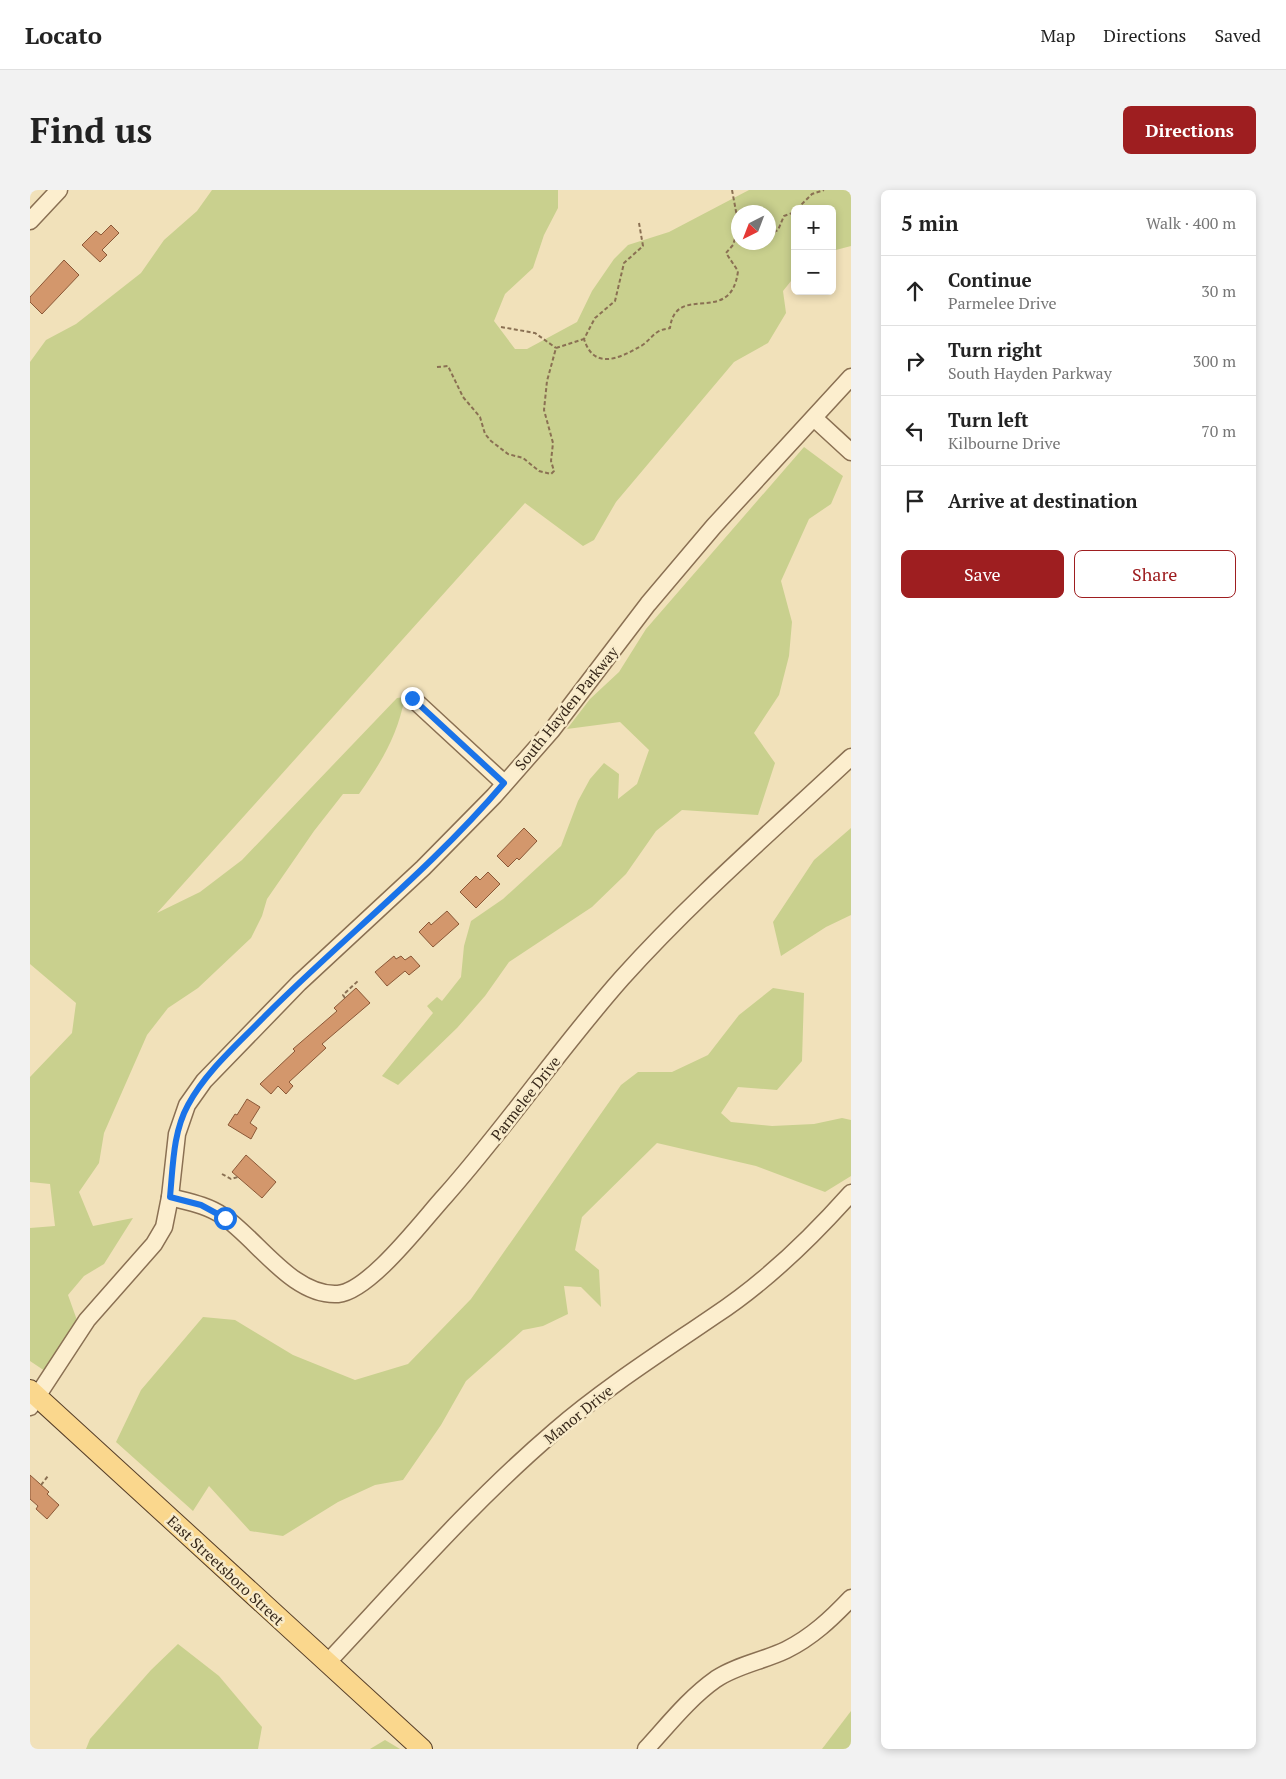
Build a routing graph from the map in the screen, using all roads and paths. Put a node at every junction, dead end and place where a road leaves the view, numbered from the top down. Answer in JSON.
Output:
{"nodes":[{"id":1,"x":59,"y":190,"type":"edge"},
{"id":2,"x":732,"y":190,"type":"edge"},
{"id":3,"x":824,"y":190,"type":"edge"},
{"id":4,"x":735,"y":205,"type":"edge"},
{"id":5,"x":801,"y":205,"type":"edge"},
{"id":6,"x":791,"y":213,"type":"edge"},
{"id":7,"x":30,"y":221,"type":"edge"},
{"id":8,"x":640,"y":223,"type":"dead end"},
{"id":9,"x":776,"y":231,"type":"edge"},
{"id":10,"x":731,"y":247,"type":"edge"},
{"id":11,"x":501,"y":327,"type":"dead end"},
{"id":12,"x":584,"y":339,"type":"junction"},
{"id":13,"x":556,"y":348,"type":"junction"},
{"id":14,"x":437,"y":367,"type":"dead end"},
{"id":15,"x":851,"y":377,"type":"edge"},
{"id":16,"x":814,"y":418,"type":"junction"},
{"id":17,"x":851,"y":452,"type":"edge"},
{"id":18,"x":412,"y":698,"type":"dead end"},
{"id":19,"x":851,"y":757,"type":"edge"},
{"id":20,"x":504,"y":783,"type":"junction"},
{"id":21,"x":359,"y":980,"type":"dead end"},
{"id":22,"x":345,"y":998,"type":"dead end"},
{"id":23,"x":222,"y":1174,"type":"dead end"},
{"id":24,"x":238,"y":1177,"type":"dead end"},
{"id":25,"x":851,"y":1193,"type":"edge"},
{"id":26,"x":170,"y":1197,"type":"junction"},
{"id":27,"x":32,"y":1398,"type":"edge"},
{"id":28,"x":48,"y":1476,"type":"dead end"},
{"id":29,"x":41,"y":1484,"type":"dead end"},
{"id":30,"x":851,"y":1598,"type":"edge"},
{"id":31,"x":328,"y":1662,"type":"junction"},
{"id":32,"x":422,"y":1749,"type":"edge"},
{"id":33,"x":646,"y":1749,"type":"edge"}],
"edges":[{"from":1,"to":7,"type":"street"},
{"from":2,"to":4,"type":"path"},
{"from":3,"to":5,"type":"path"},
{"from":6,"to":9,"type":"path"},
{"from":8,"to":12,"type":"path"},
{"from":10,"to":12,"type":"path"},
{"from":11,"to":13,"type":"path"},
{"from":12,"to":13,"type":"path"},
{"from":13,"to":14,"type":"path"},
{"from":15,"to":16,"type":"street","name":"South Hayden Parkway"},
{"from":16,"to":17,"type":"street"},
{"from":16,"to":20,"type":"street","name":"South Hayden Parkway"},
{"from":18,"to":20,"type":"street"},
{"from":19,"to":26,"type":"street","name":"Parmelee Drive"},
{"from":20,"to":26,"type":"street","name":"South Hayden Parkway"},
{"from":21,"to":22,"type":"path"},
{"from":23,"to":24,"type":"path"},
{"from":25,"to":31,"type":"street","name":"Manor Drive"},
{"from":26,"to":27,"type":"street","name":"South Hayden Parkway"},
{"from":27,"to":31,"type":"main road","name":"East Streetsboro Street"},
{"from":28,"to":29,"type":"path"},
{"from":30,"to":33,"type":"street"},
{"from":31,"to":32,"type":"main road","name":"East Streetsboro Street"}]}
